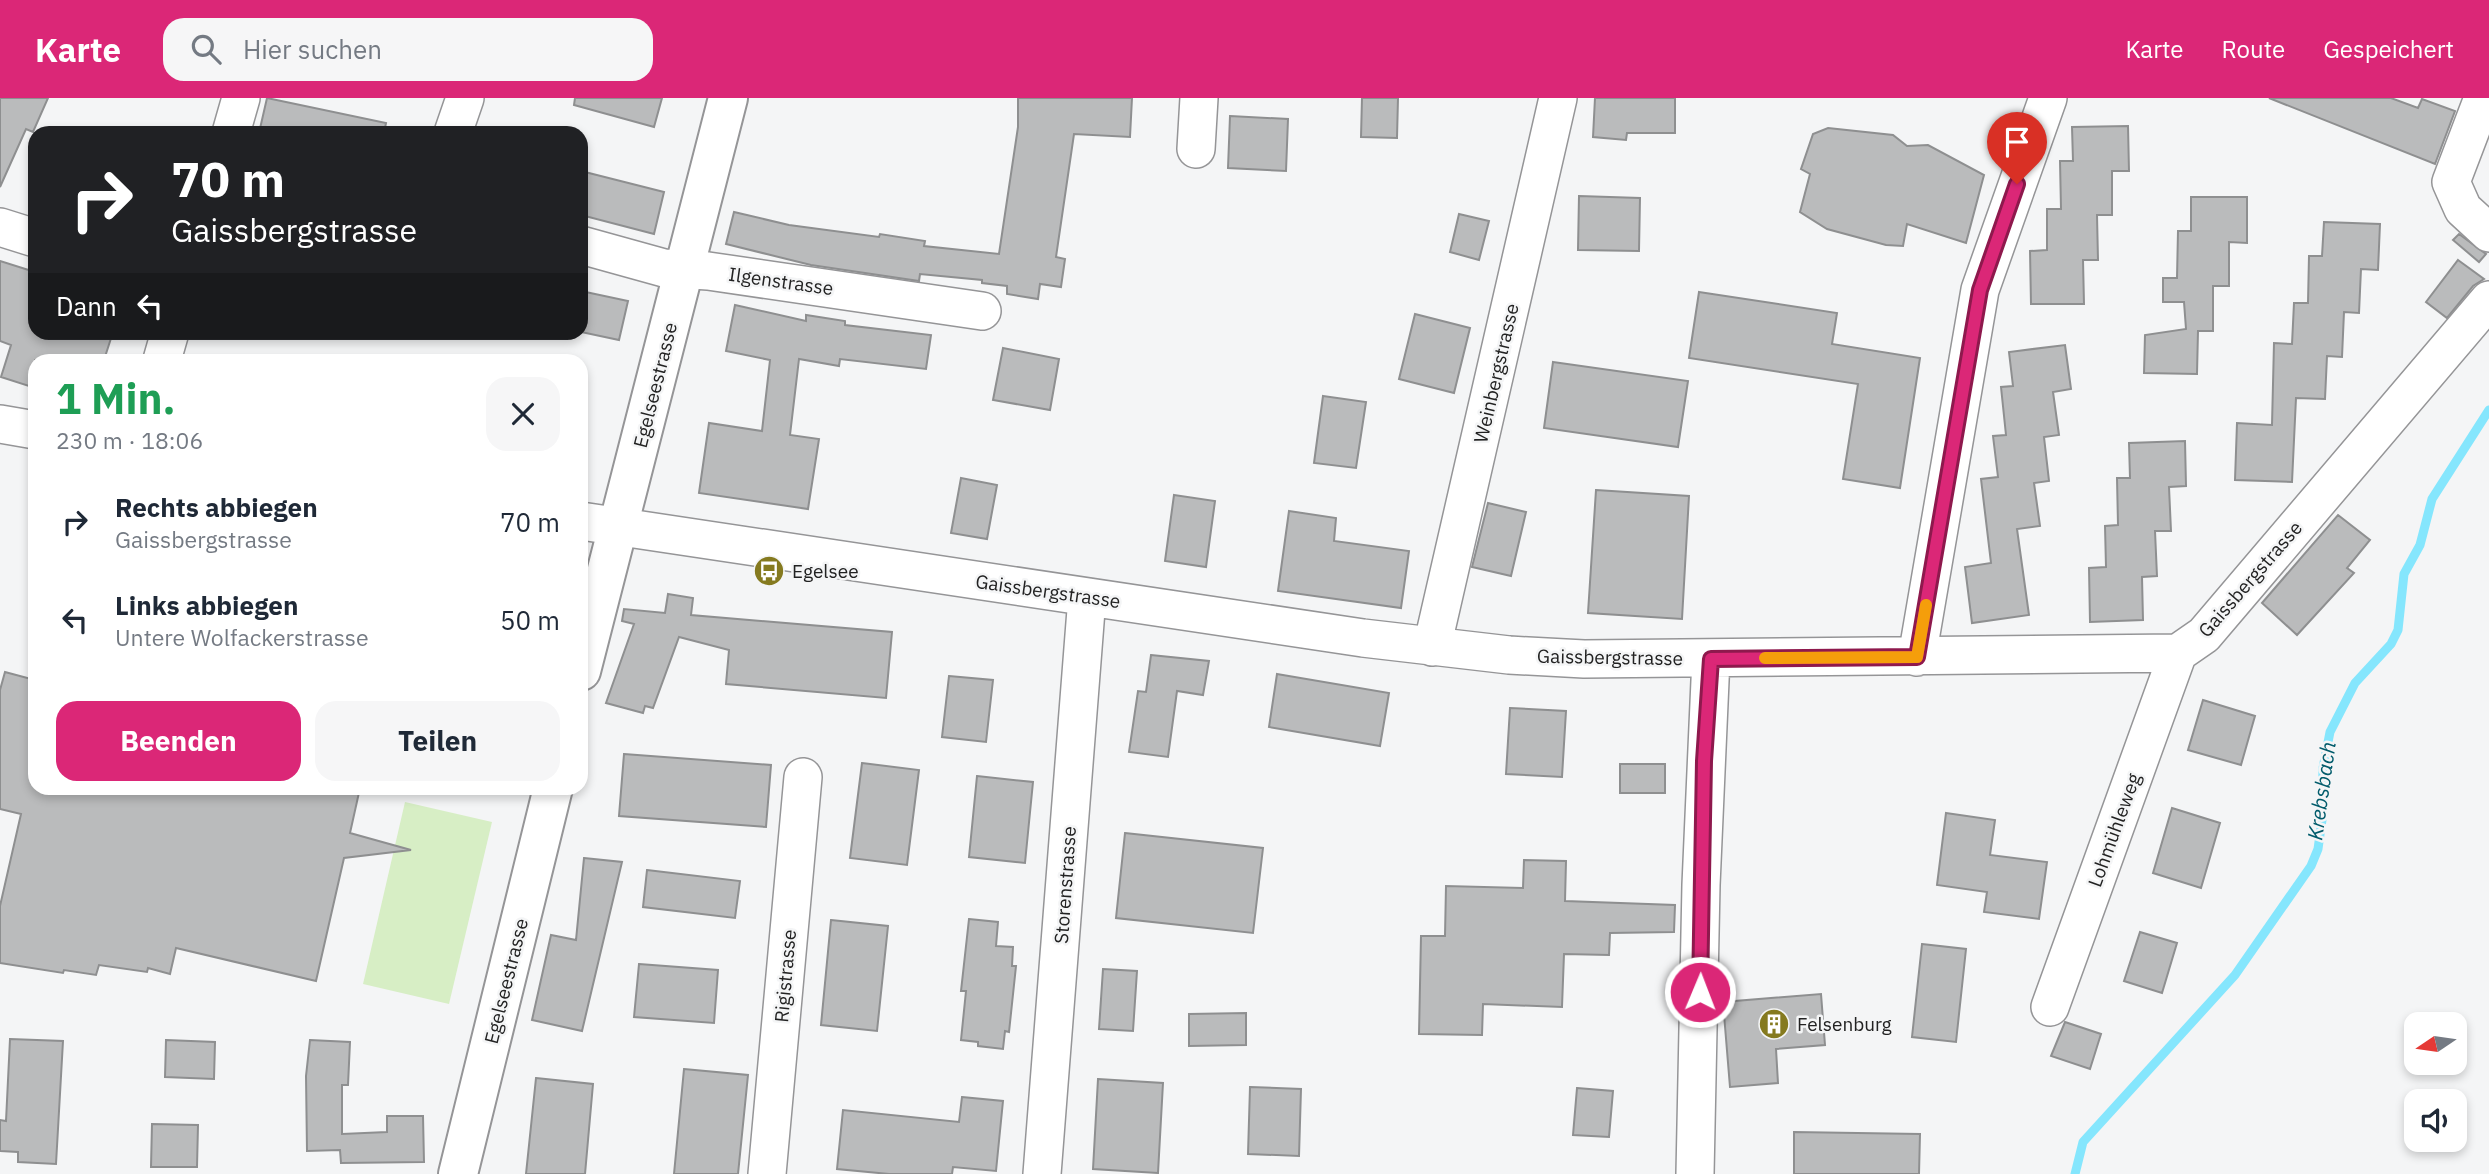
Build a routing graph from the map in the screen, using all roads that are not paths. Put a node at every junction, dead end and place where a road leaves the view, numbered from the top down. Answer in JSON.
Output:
{"nodes":[{"id":1,"x":241,"y":98,"type":"edge"},
{"id":2,"x":465,"y":98,"type":"edge"},
{"id":3,"x":728,"y":98,"type":"edge"},
{"id":4,"x":1199,"y":98,"type":"edge"},
{"id":5,"x":1558,"y":98,"type":"edge"},
{"id":6,"x":2048,"y":98,"type":"edge"},
{"id":7,"x":2483,"y":98,"type":"edge"},
{"id":8,"x":232,"y":126,"type":"edge"},
{"id":9,"x":455,"y":126,"type":"edge"},
{"id":10,"x":1196,"y":149,"type":"dead end"},
{"id":11,"x":0,"y":227,"type":"edge"},
{"id":12,"x":2489,"y":233,"type":"edge"},
{"id":13,"x":28,"y":235,"type":"edge"},
{"id":14,"x":588,"y":247,"type":"edge"},
{"id":15,"x":684,"y":269,"type":"junction"},
{"id":16,"x":2489,"y":300,"type":"edge"},
{"id":17,"x":982,"y":311,"type":"dead end"},
{"id":18,"x":0,"y":424,"type":"edge"},
{"id":19,"x":28,"y":429,"type":"edge"},
{"id":20,"x":599,"y":524,"type":"edge"},
{"id":21,"x":1087,"y":597,"type":"junction"},
{"id":22,"x":588,"y":614,"type":"edge"},
{"id":23,"x":1432,"y":647,"type":"junction"},
{"id":24,"x":2178,"y":653,"type":"junction"},
{"id":25,"x":1917,"y":657,"type":"junction"},
{"id":26,"x":1711,"y":659,"type":"junction"},
{"id":27,"x":803,"y":778,"type":"dead end"},
{"id":28,"x":551,"y":795,"type":"edge"},
{"id":29,"x":2050,"y":1006,"type":"dead end"},
{"id":30,"x":458,"y":1174,"type":"edge"},
{"id":31,"x":767,"y":1174,"type":"edge"},
{"id":32,"x":1042,"y":1174,"type":"edge"},
{"id":33,"x":1695,"y":1174,"type":"edge"}],
"edges":[{"from":1,"to":8,"type":"street"},
{"from":2,"to":9,"type":"street"},
{"from":3,"to":15,"type":"main road","name":"Egelseestrasse"},
{"from":4,"to":10,"type":"street"},
{"from":5,"to":23,"type":"street","name":"Weinbergstrasse"},
{"from":6,"to":25,"type":"street"},
{"from":7,"to":12,"type":"street"},
{"from":11,"to":13,"type":"street"},
{"from":14,"to":15,"type":"street","name":"Ilgenstrasse"},
{"from":15,"to":17,"type":"street","name":"Ilgenstrasse"},
{"from":15,"to":20,"type":"main road","name":"Egelseestrasse"},
{"from":16,"to":24,"type":"street","name":"Gaissbergstrasse"},
{"from":18,"to":19,"type":"street"},
{"from":20,"to":21,"type":"street","name":"Gaissbergstrasse"},
{"from":20,"to":22,"type":"main road","name":"Egelseestrasse"},
{"from":21,"to":23,"type":"street","name":"Gaissbergstrasse"},
{"from":21,"to":32,"type":"street","name":"Storenstrasse"},
{"from":23,"to":26,"type":"street","name":"Gaissbergstrasse"},
{"from":24,"to":25,"type":"street","name":"Gaissbergstrasse"},
{"from":24,"to":29,"type":"street","name":"Lohmühleweg"},
{"from":25,"to":26,"type":"street","name":"Gaissbergstrasse"},
{"from":26,"to":33,"type":"street"},
{"from":27,"to":31,"type":"street","name":"Rigistrasse"},
{"from":28,"to":30,"type":"main road","name":"Egelseestrasse"}]}
